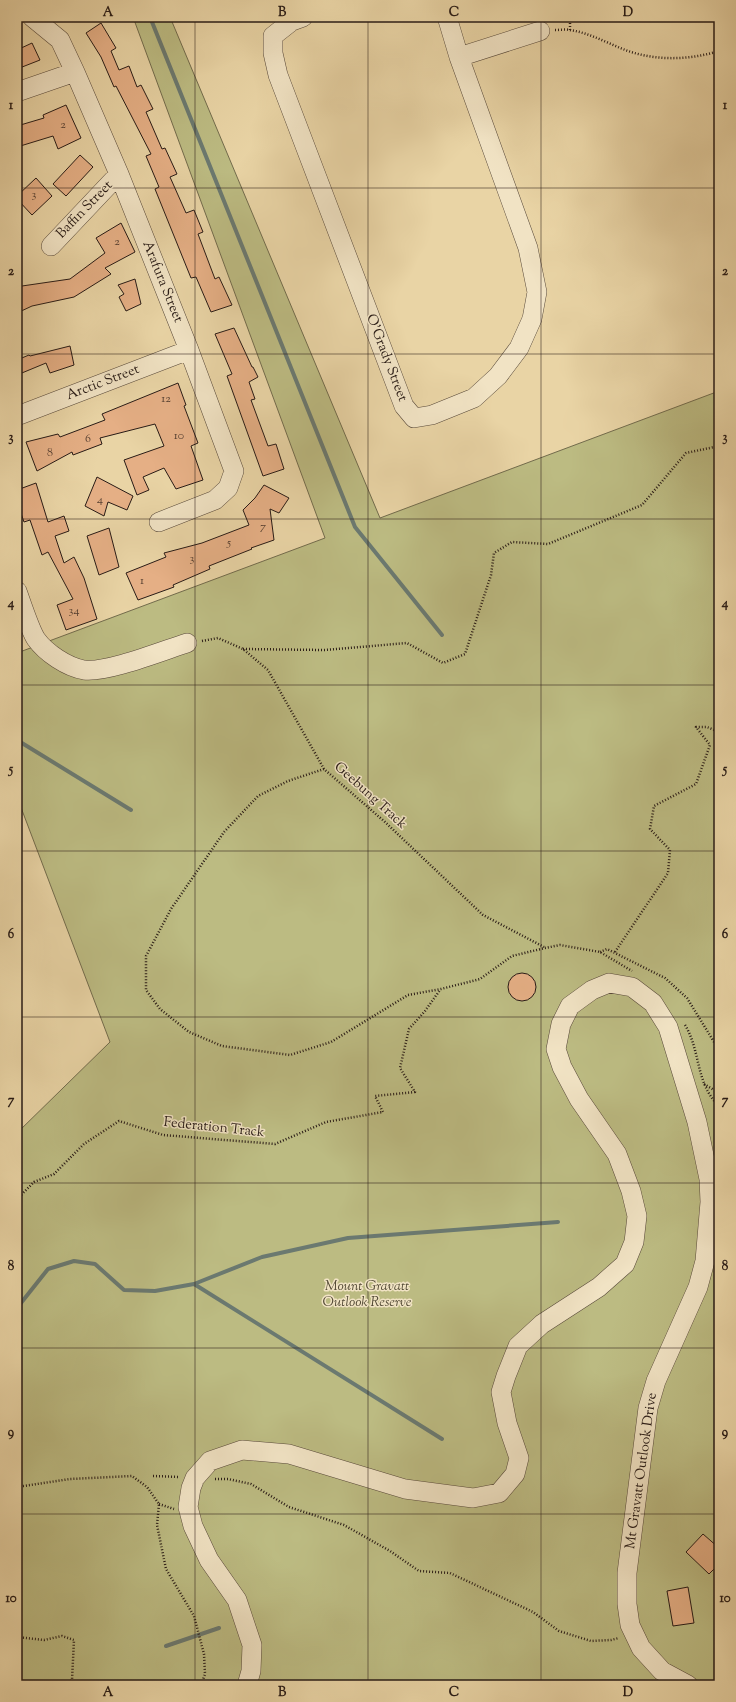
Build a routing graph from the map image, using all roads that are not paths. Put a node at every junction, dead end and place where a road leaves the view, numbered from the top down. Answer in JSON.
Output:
{"nodes":[{"id":1,"x":32,"y":17,"type":"edge"},
{"id":2,"x":303,"y":17,"type":"edge"},
{"id":3,"x":447,"y":17,"type":"edge"},
{"id":4,"x":540,"y":31,"type":"road end"},
{"id":5,"x":459,"y":57,"type":"junction"},
{"id":6,"x":75,"y":72,"type":"junction"},
{"id":7,"x":17,"y":92,"type":"edge"},
{"id":8,"x":120,"y":174,"type":"junction"},
{"id":9,"x":51,"y":246,"type":"dead end"},
{"id":10,"x":189,"y":350,"type":"junction"},
{"id":11,"x":17,"y":416,"type":"edge"},
{"id":12,"x":159,"y":522,"type":"dead end"},
{"id":13,"x":17,"y":591,"type":"edge"},
{"id":14,"x":187,"y":643,"type":"road end"},
{"id":15,"x":247,"y":1685,"type":"edge"},
{"id":16,"x":688,"y":1685,"type":"edge"}],
"edges":[{"from":1,"to":6,"type":"street","name":"Arafura Street"},
{"from":2,"to":5,"type":"street","name":"O'Grady Street"},
{"from":3,"to":5,"type":"street","name":"O'Grady Street"},
{"from":4,"to":5,"type":"street"},
{"from":6,"to":7,"type":"street"},
{"from":6,"to":8,"type":"street","name":"Arafura Street"},
{"from":8,"to":9,"type":"street","name":"Baffin Street"},
{"from":8,"to":10,"type":"street","name":"Arafura Street"},
{"from":10,"to":11,"type":"street","name":"Arctic Street"},
{"from":10,"to":12,"type":"street","name":"Arafura Street"},
{"from":13,"to":14,"type":"street"},
{"from":15,"to":16,"type":"street","name":"Mt Gravatt Outlook Drive"}]}
